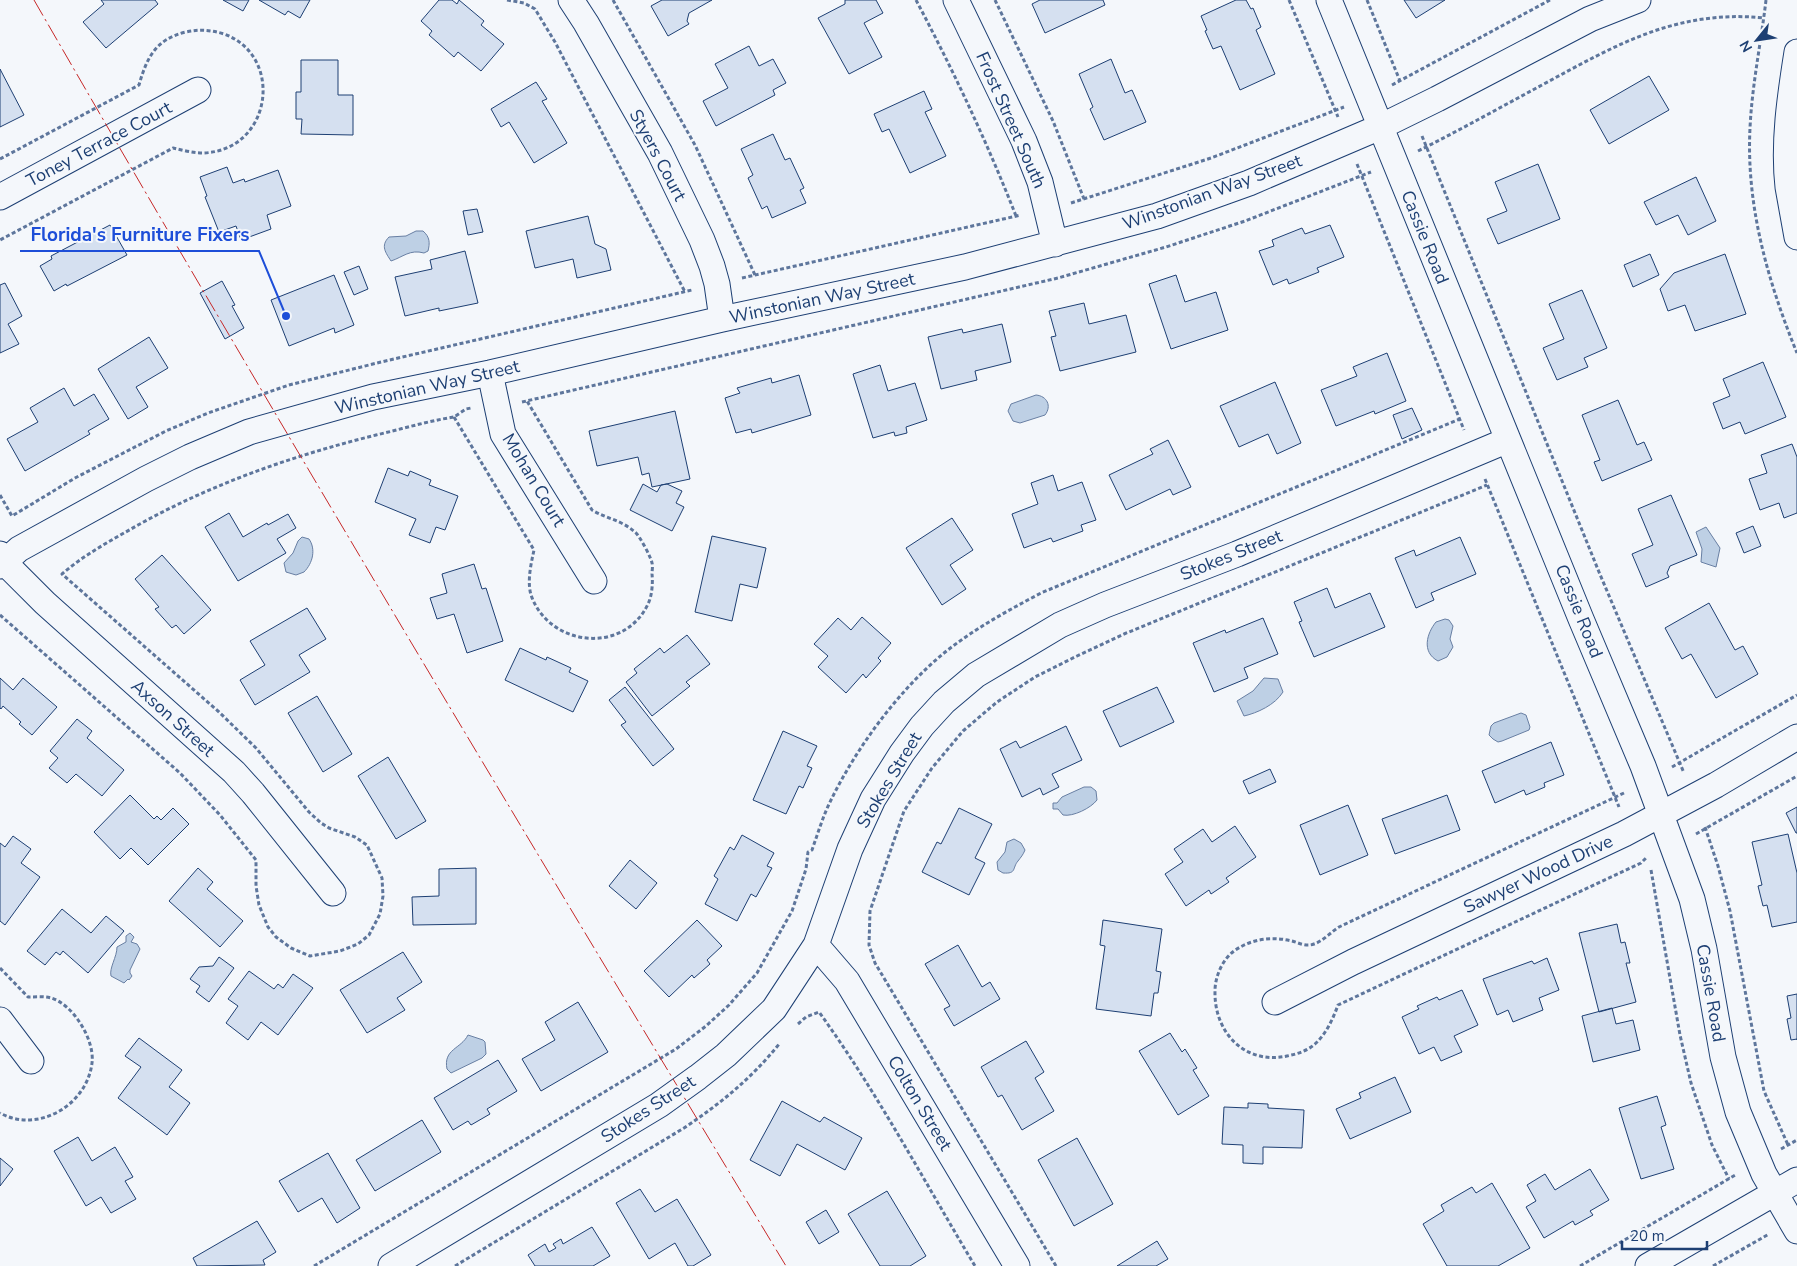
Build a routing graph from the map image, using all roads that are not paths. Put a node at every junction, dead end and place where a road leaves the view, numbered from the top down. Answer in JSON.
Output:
{"nodes":[{"id":1,"x":570,"y":0,"type":"edge"},
{"id":2,"x":956,"y":0,"type":"edge"},
{"id":3,"x":1329,"y":0,"type":"edge"},
{"id":4,"x":1638,"y":0,"type":"edge"},
{"id":5,"x":1797,"y":52,"type":"edge"},
{"id":6,"x":198,"y":90,"type":"dead end"},
{"id":7,"x":1380,"y":127,"type":"junction"},
{"id":8,"x":0,"y":197,"type":"edge"},
{"id":9,"x":1797,"y":237,"type":"edge"},
{"id":10,"x":1056,"y":244,"type":"junction"},
{"id":11,"x":722,"y":319,"type":"junction"},
{"id":12,"x":490,"y":374,"type":"junction"},
{"id":13,"x":1508,"y":440,"type":"junction"},
{"id":14,"x":1,"y":561,"type":"edge"},
{"id":15,"x":594,"y":581,"type":"dead end"},
{"id":16,"x":1797,"y":737,"type":"edge"},
{"id":17,"x":1661,"y":814,"type":"junction"},
{"id":18,"x":333,"y":893,"type":"dead end"},
{"id":19,"x":816,"y":945,"type":"junction"},
{"id":20,"x":1275,"y":1002,"type":"dead end"},
{"id":21,"x":0,"y":1020,"type":"edge"},
{"id":22,"x":31,"y":1060,"type":"dead end"},
{"id":23,"x":1797,"y":1180,"type":"edge"},
{"id":24,"x":1775,"y":1193,"type":"junction"},
{"id":25,"x":1794,"y":1226,"type":"edge"},
{"id":26,"x":391,"y":1266,"type":"edge"},
{"id":27,"x":1017,"y":1266,"type":"edge"},
{"id":28,"x":1648,"y":1266,"type":"edge"}],
"edges":[{"from":1,"to":11,"type":"street","name":"Styers Court"},
{"from":2,"to":10,"type":"street","name":"Frost Street South"},
{"from":3,"to":7,"type":"street","name":"Cassie Road"},
{"from":4,"to":7,"type":"street","name":"Winstonian Way Street"},
{"from":5,"to":9,"type":"street"},
{"from":6,"to":8,"type":"street","name":"Toney Terrace Court"},
{"from":7,"to":10,"type":"street","name":"Winstonian Way Street"},
{"from":7,"to":13,"type":"street","name":"Cassie Road"},
{"from":10,"to":11,"type":"street","name":"Winstonian Way Street"},
{"from":11,"to":12,"type":"street","name":"Winstonian Way Street"},
{"from":12,"to":14,"type":"street","name":"Winstonian Way Street"},
{"from":12,"to":15,"type":"street","name":"Mohan Court"},
{"from":13,"to":17,"type":"street","name":"Cassie Road"},
{"from":13,"to":19,"type":"street","name":"Stokes Street"},
{"from":14,"to":18,"type":"street","name":"Axson Street"},
{"from":16,"to":17,"type":"street","name":"Sawyer Wood Drive"},
{"from":17,"to":20,"type":"street","name":"Sawyer Wood Drive"},
{"from":17,"to":24,"type":"street","name":"Cassie Road"},
{"from":19,"to":26,"type":"street","name":"Stokes Street"},
{"from":19,"to":27,"type":"street","name":"Colton Street"},
{"from":21,"to":22,"type":"street"},
{"from":23,"to":24,"type":"street"},
{"from":24,"to":25,"type":"street","name":"Cassie Road"},
{"from":24,"to":28,"type":"street"}]}
